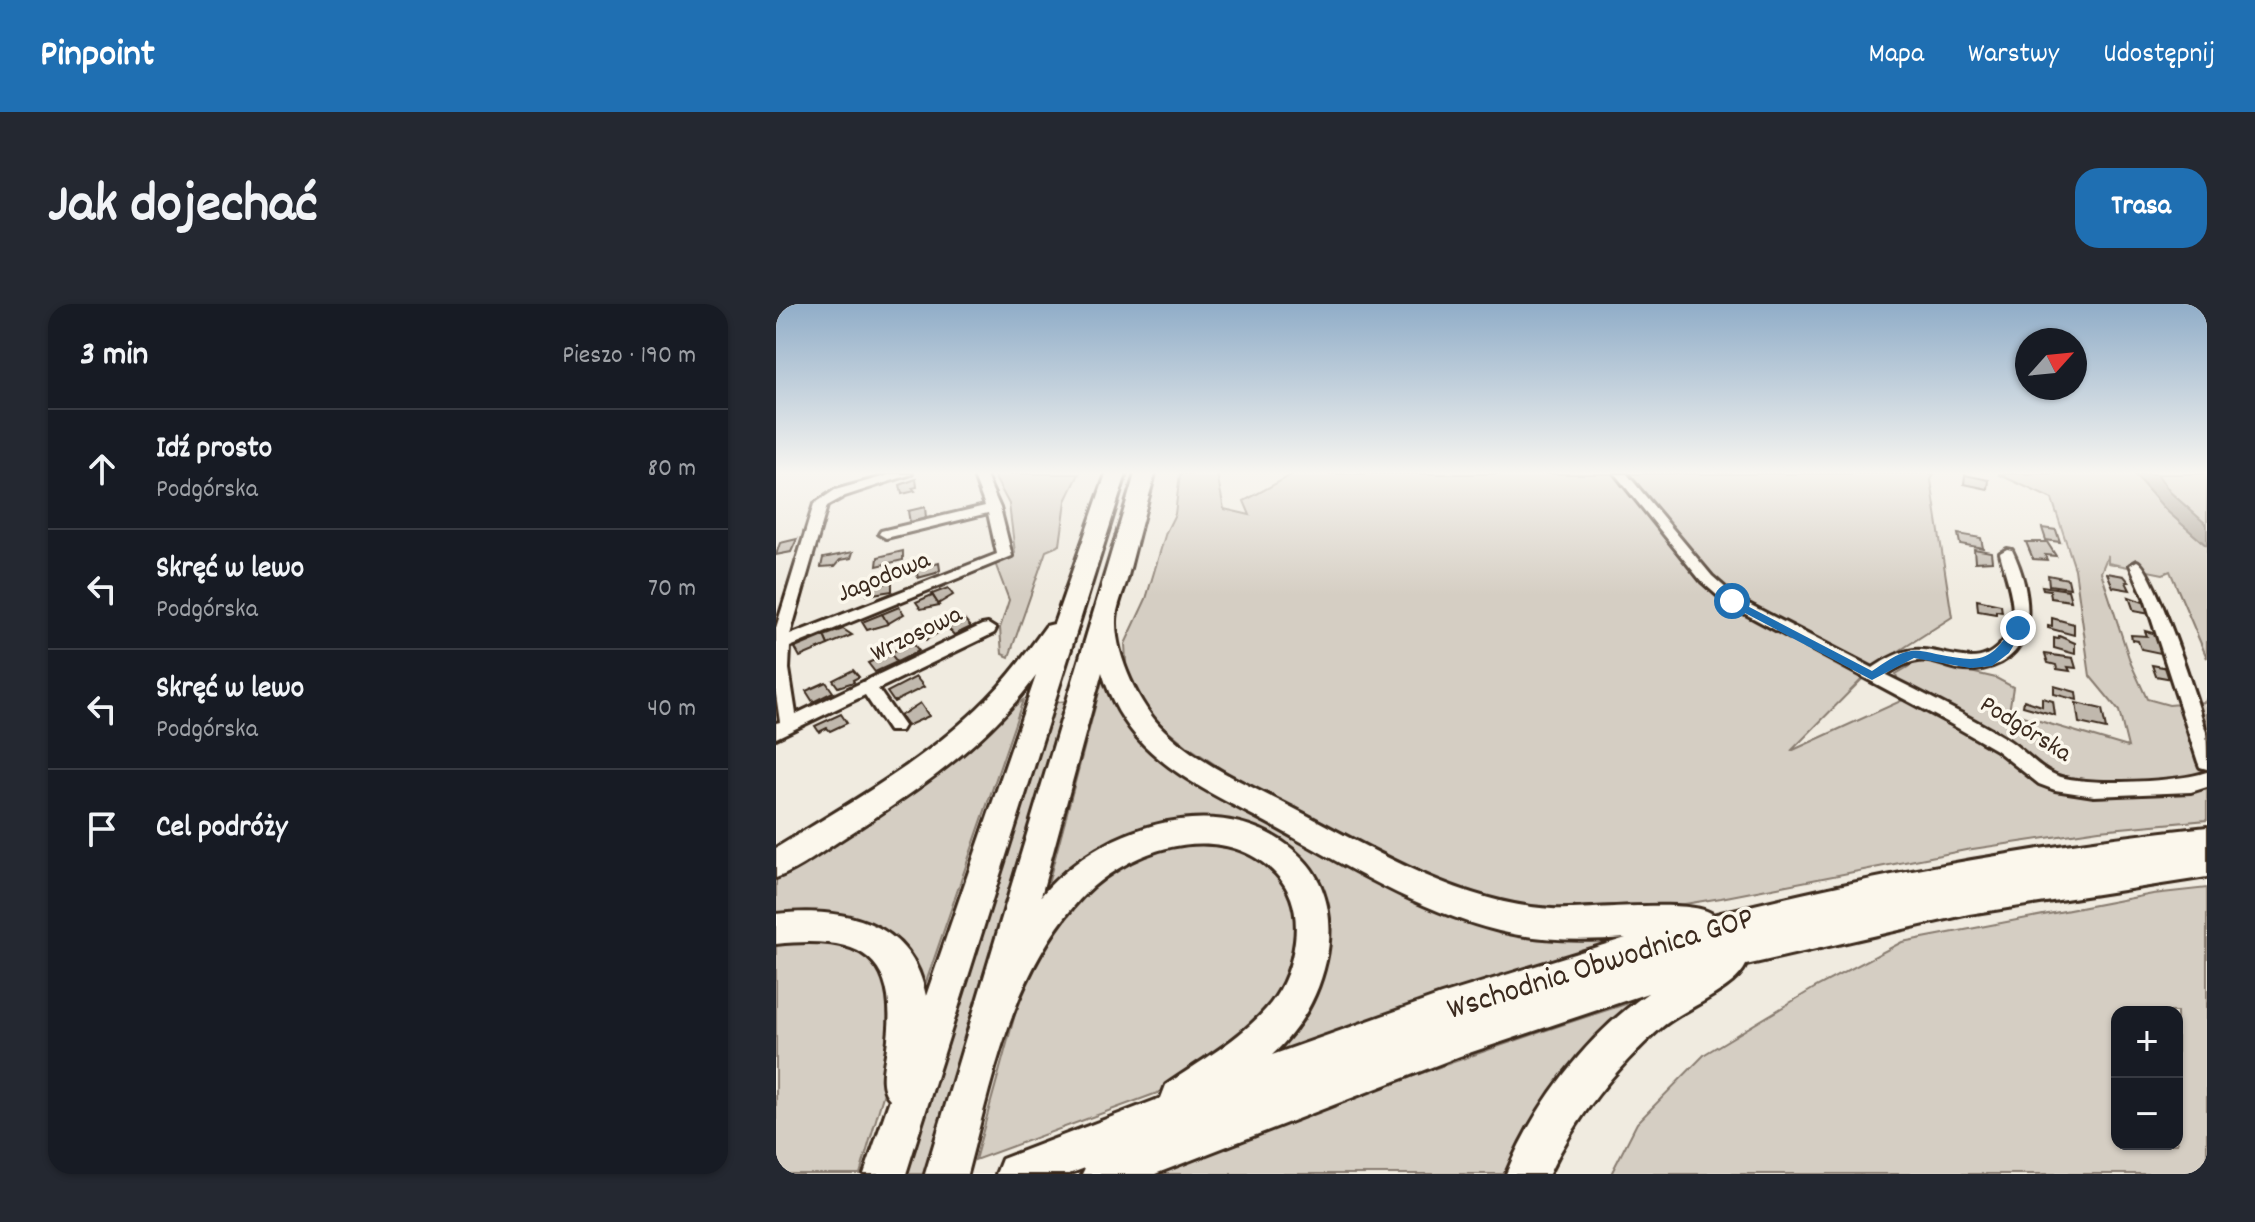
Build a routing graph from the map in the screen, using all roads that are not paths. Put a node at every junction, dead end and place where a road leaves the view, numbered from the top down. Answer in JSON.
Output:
{"nodes":[{"id":1,"x":818,"y":515,"type":"edge"},
{"id":2,"x":966,"y":515,"type":"edge"},
{"id":3,"x":995,"y":515,"type":"edge"},
{"id":4,"x":1102,"y":515,"type":"edge"},
{"id":5,"x":1133,"y":515,"type":"edge"},
{"id":6,"x":1655,"y":515,"type":"edge"},
{"id":7,"x":886,"y":534,"type":"dead end"},
{"id":8,"x":2007,"y":553,"type":"dead end"},
{"id":9,"x":2137,"y":565,"type":"dead end"},
{"id":10,"x":1069,"y":612,"type":"junction"},
{"id":11,"x":1103,"y":619,"type":"junction"},
{"id":12,"x":988,"y":629,"type":"dead end"},
{"id":13,"x":782,"y":644,"type":"junction"},
{"id":14,"x":1872,"y":676,"type":"junction"},
{"id":15,"x":868,"y":687,"type":"junction"},
{"id":16,"x":895,"y":726,"type":"dead end"},
{"id":17,"x":782,"y":728,"type":"edge"},
{"id":18,"x":2207,"y":762,"type":"edge"},
{"id":19,"x":2207,"y":779,"type":"edge"},
{"id":20,"x":2207,"y":840,"type":"edge"},
{"id":21,"x":2207,"y":863,"type":"edge"},
{"id":22,"x":776,"y":864,"type":"edge"},
{"id":23,"x":776,"y":929,"type":"edge"},
{"id":24,"x":1736,"y":938,"type":"junction"},
{"id":25,"x":989,"y":1018,"type":"junction"},
{"id":26,"x":1148,"y":1123,"type":"junction"},
{"id":27,"x":888,"y":1165,"type":"edge"},
{"id":28,"x":1035,"y":1167,"type":"edge"},
{"id":29,"x":946,"y":1174,"type":"edge"},
{"id":30,"x":1103,"y":1174,"type":"edge"},
{"id":31,"x":1527,"y":1174,"type":"edge"}],
"edges":[{"from":1,"to":13,"type":"street"},
{"from":2,"to":7,"type":"street"},
{"from":3,"to":13,"type":"street","name":"Jagodowa"},
{"from":4,"to":10,"type":"highway"},
{"from":5,"to":11,"type":"highway"},
{"from":6,"to":14,"type":"street","name":"Podgórska"},
{"from":8,"to":14,"type":"street","name":"Podgórska"},
{"from":9,"to":18,"type":"street"},
{"from":10,"to":22,"type":"highway"},
{"from":10,"to":27,"type":"highway"},
{"from":11,"to":24,"type":"highway"},
{"from":11,"to":25,"type":"highway"},
{"from":12,"to":15,"type":"street","name":"Wrzosowa"},
{"from":13,"to":17,"type":"street"},
{"from":14,"to":19,"type":"street","name":"Podgórska"},
{"from":15,"to":16,"type":"street","name":"Wrzosowa"},
{"from":15,"to":17,"type":"street","name":"Wrzosowa"},
{"from":20,"to":24,"type":"highway","name":"Wschodnia Obwodnica GOP"},
{"from":21,"to":24,"type":"highway","name":"Wschodnia Obwodnica GOP"},
{"from":23,"to":27,"type":"highway"},
{"from":24,"to":26,"type":"highway","name":"Wschodnia Obwodnica GOP"},
{"from":24,"to":30,"type":"highway","name":"Wschodnia Obwodnica GOP"},
{"from":24,"to":31,"type":"highway"},
{"from":25,"to":26,"type":"highway"},
{"from":25,"to":29,"type":"highway"},
{"from":26,"to":28,"type":"highway","name":"Wschodnia Obwodnica GOP"}]}
